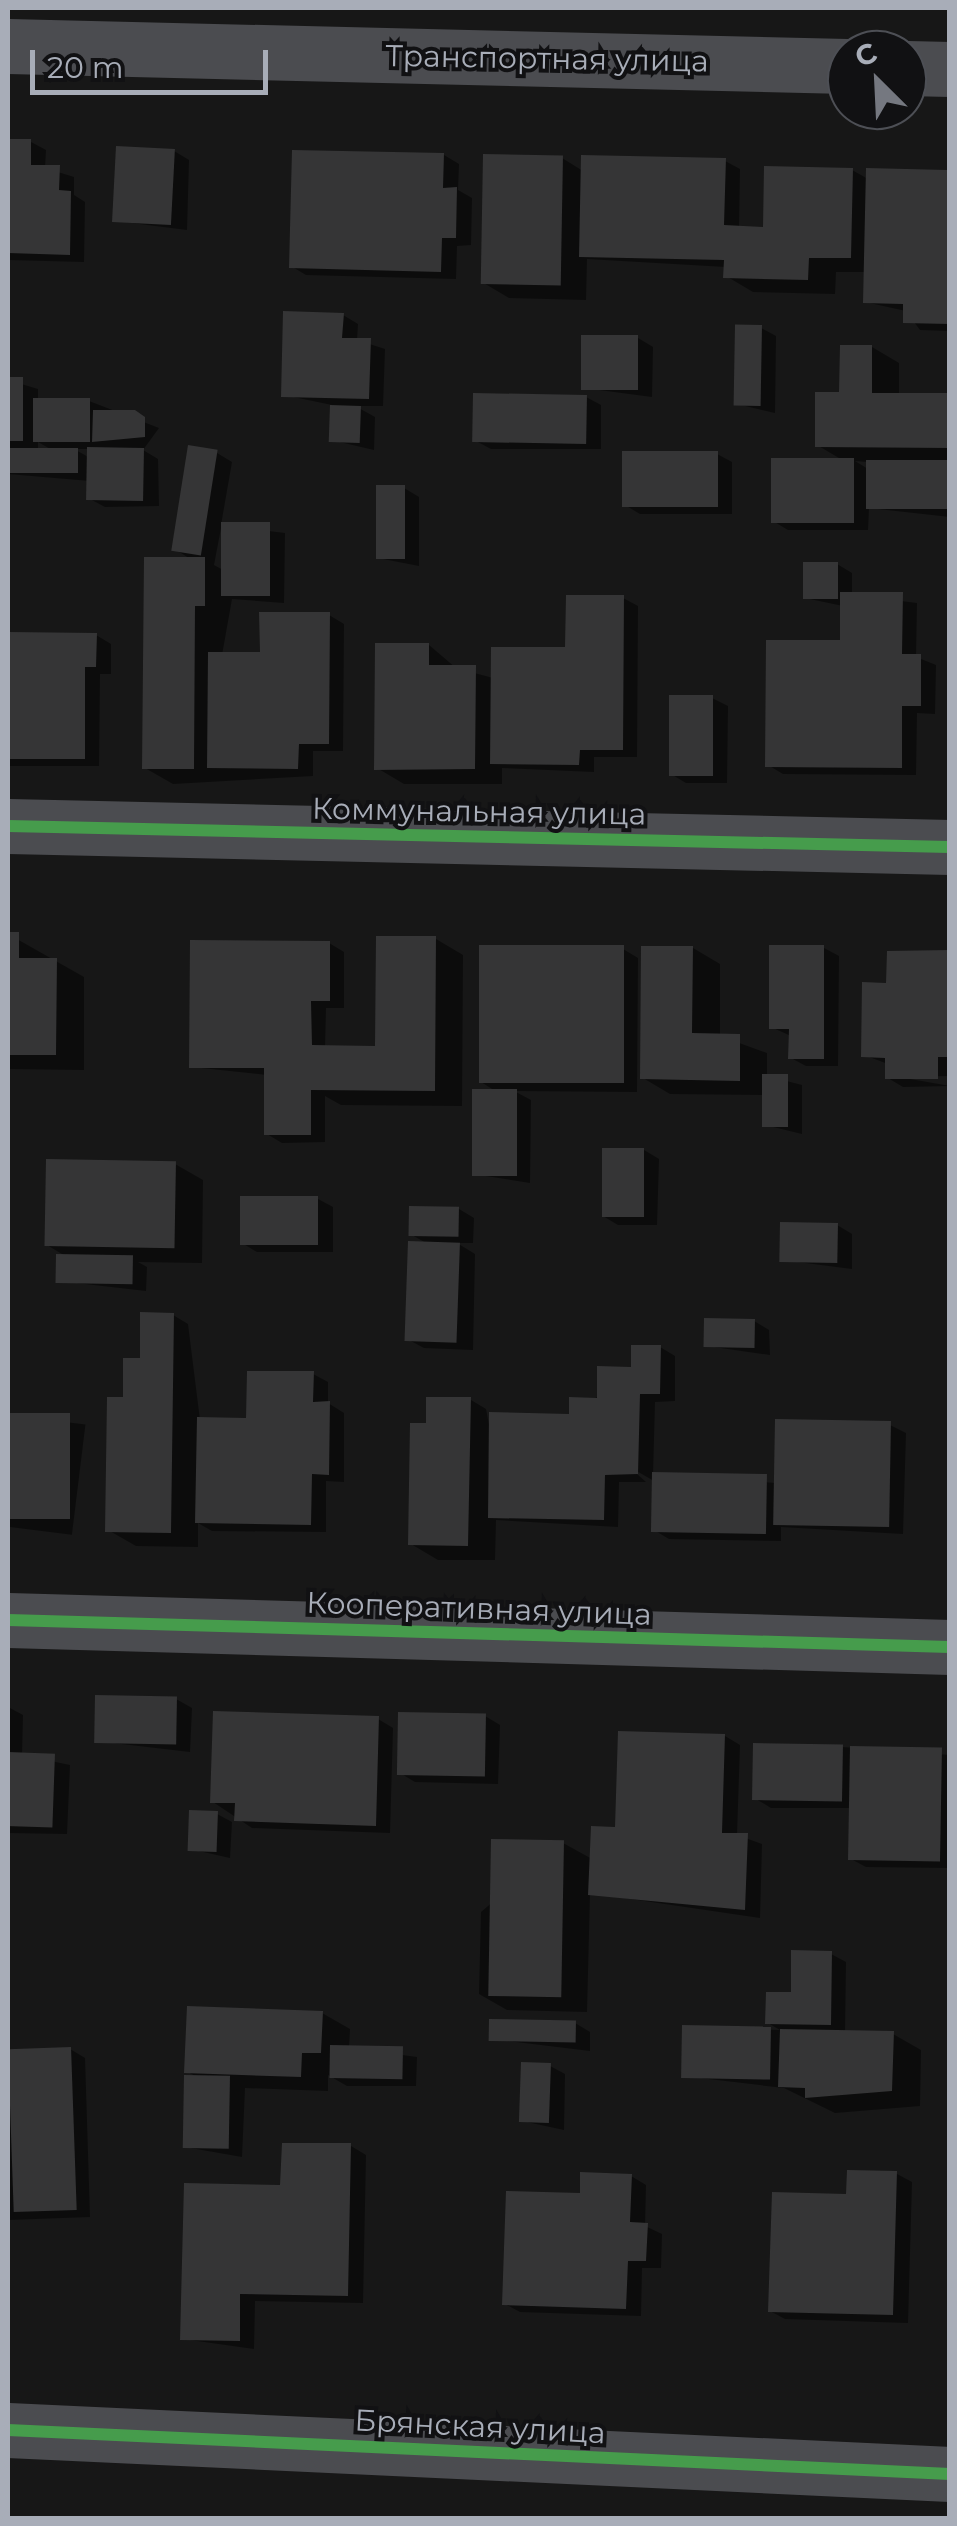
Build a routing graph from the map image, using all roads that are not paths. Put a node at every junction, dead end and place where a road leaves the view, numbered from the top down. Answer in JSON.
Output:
{"nodes":[{"id":1,"x":8,"y":46,"type":"edge"},
{"id":2,"x":827,"y":66,"type":"edge"},
{"id":3,"x":8,"y":826,"type":"edge"},
{"id":4,"x":950,"y":847,"type":"edge"},
{"id":5,"x":8,"y":1620,"type":"edge"},
{"id":6,"x":950,"y":1647,"type":"edge"},
{"id":7,"x":8,"y":2430,"type":"edge"},
{"id":8,"x":950,"y":2474,"type":"edge"}],
"edges":[{"from":1,"to":2,"type":"street","name":"Транспортная улица"},
{"from":3,"to":4,"type":"street","name":"Коммунальная улица"},
{"from":5,"to":6,"type":"street","name":"Кооперативная улица"},
{"from":7,"to":8,"type":"street","name":"Брянская улица"}]}
